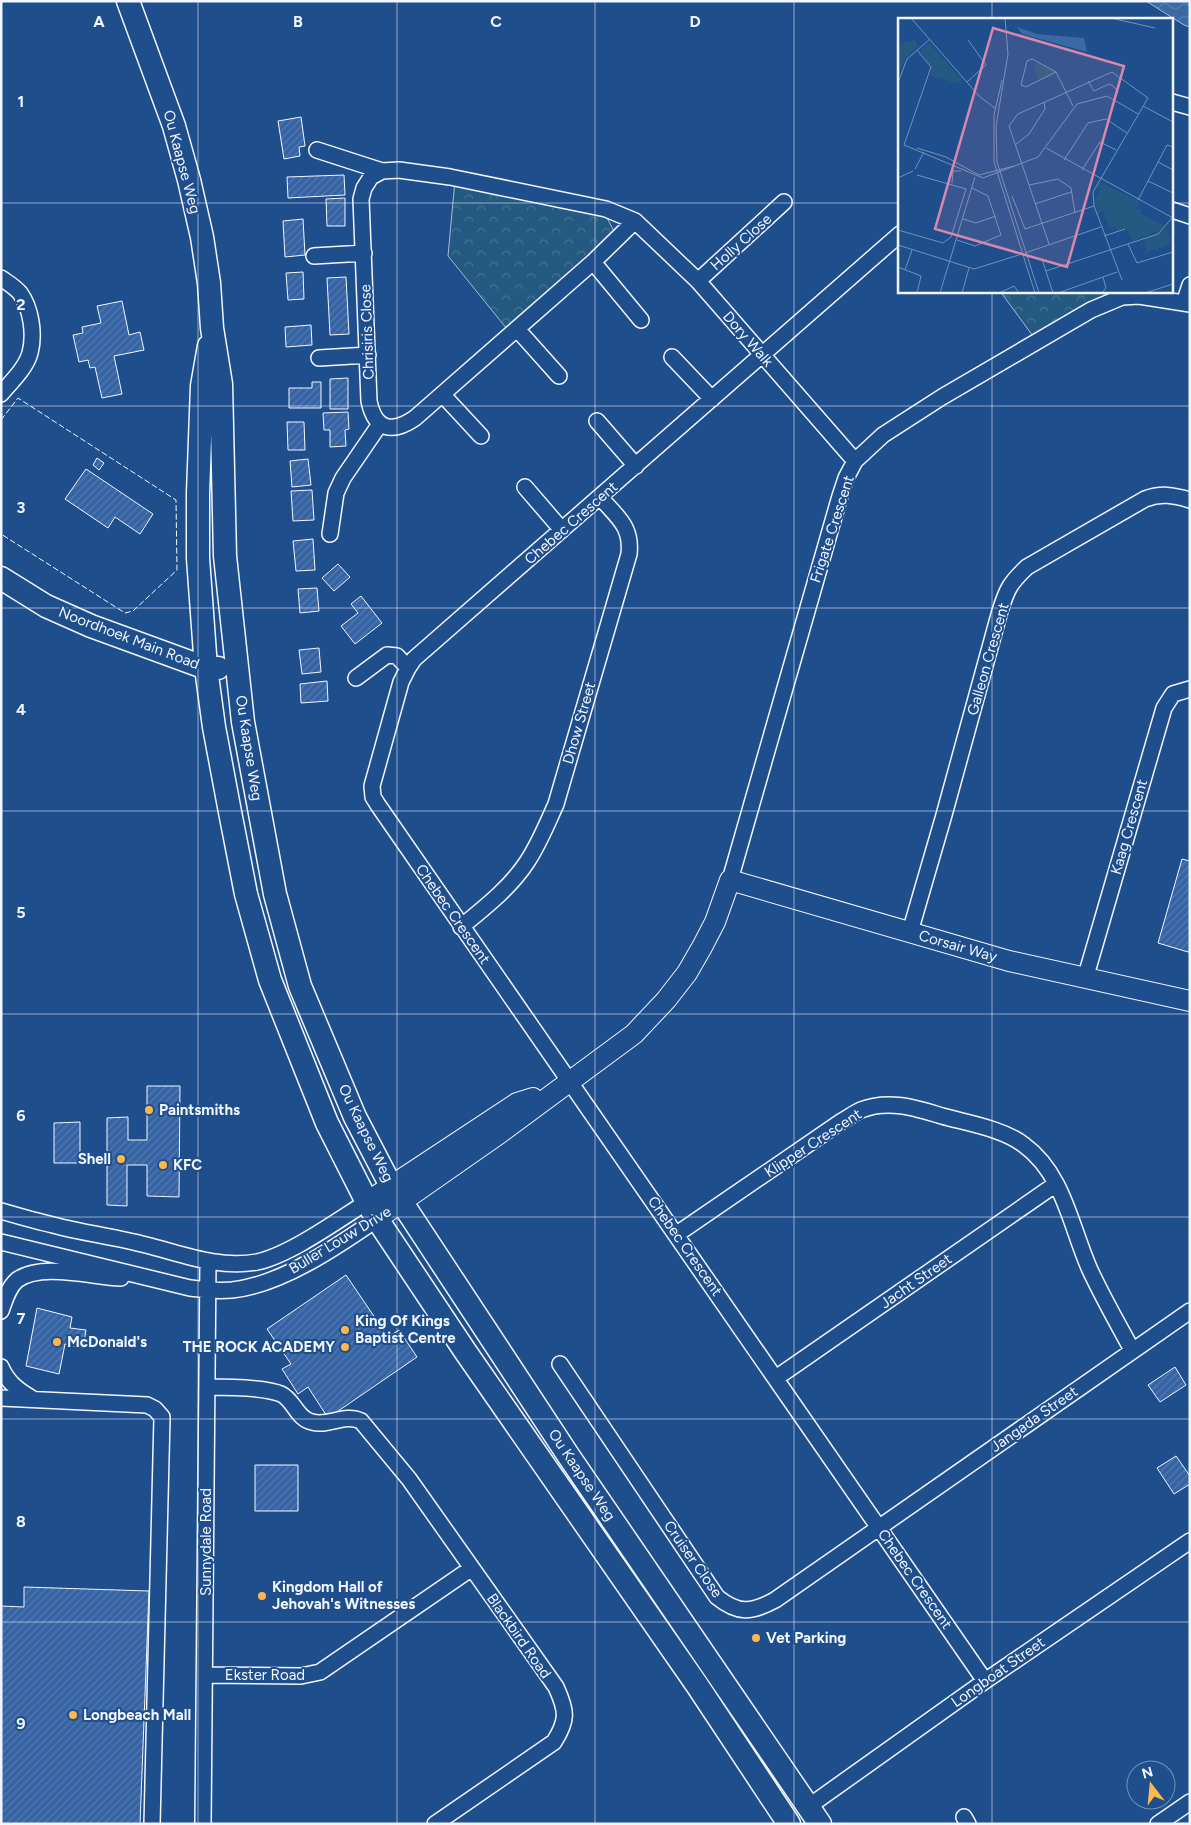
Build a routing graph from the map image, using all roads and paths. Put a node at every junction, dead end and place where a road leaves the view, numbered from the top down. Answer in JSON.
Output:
{"nodes":[{"id":1,"x":128,"y":1,"type":"edge"},
{"id":2,"x":1174,"y":103,"type":"edge"},
{"id":3,"x":1190,"y":107,"type":"edge"},
{"id":4,"x":318,"y":150,"type":"dead end"},
{"id":5,"x":382,"y":171,"type":"junction"},
{"id":6,"x":784,"y":202,"type":"dead end"},
{"id":7,"x":1174,"y":211,"type":"edge"},
{"id":8,"x":1190,"y":216,"type":"edge"},
{"id":9,"x":635,"y":221,"type":"junction"},
{"id":10,"x":898,"y":236,"type":"edge"},
{"id":11,"x":364,"y":253,"type":"junction"},
{"id":12,"x":314,"y":256,"type":"dead end"},
{"id":13,"x":593,"y":262,"type":"junction"},
{"id":14,"x":1,"y":278,"type":"edge"},
{"id":15,"x":698,"y":281,"type":"junction"},
{"id":16,"x":1190,"y":285,"type":"edge"},
{"id":17,"x":1187,"y":303,"type":"edge"},
{"id":18,"x":641,"y":320,"type":"dead end"},
{"id":19,"x":212,"y":328,"type":"junction"},
{"id":20,"x":517,"y":329,"type":"junction"},
{"id":21,"x":368,"y":355,"type":"junction"},
{"id":22,"x":762,"y":355,"type":"junction"},
{"id":23,"x":672,"y":357,"type":"dead end"},
{"id":24,"x":318,"y":358,"type":"dead end"},
{"id":25,"x":559,"y":376,"type":"dead end"},
{"id":26,"x":1,"y":394,"type":"edge"},
{"id":27,"x":442,"y":394,"type":"junction"},
{"id":28,"x":712,"y":399,"type":"junction"},
{"id":29,"x":597,"y":421,"type":"dead end"},
{"id":30,"x":380,"y":424,"type":"junction"},
{"id":31,"x":481,"y":436,"type":"dead end"},
{"id":32,"x":856,"y":461,"type":"junction"},
{"id":33,"x":636,"y":466,"type":"junction"},
{"id":34,"x":525,"y":487,"type":"dead end"},
{"id":35,"x":600,"y":497,"type":"junction"},
{"id":36,"x":1190,"y":500,"type":"edge"},
{"id":37,"x":562,"y":530,"type":"junction"},
{"id":38,"x":330,"y":534,"type":"dead end"},
{"id":39,"x":1,"y":578,"type":"edge"},
{"id":40,"x":206,"y":668,"type":"junction"},
{"id":41,"x":408,"y":668,"type":"junction"},
{"id":42,"x":236,"y":669,"type":"junction"},
{"id":43,"x":356,"y":678,"type":"dead end"},
{"id":44,"x":1190,"y":689,"type":"edge"},
{"id":45,"x":730,"y":880,"type":"junction"},
{"id":46,"x":461,"y":927,"type":"junction"},
{"id":47,"x":910,"y":932,"type":"junction"},
{"id":48,"x":1085,"y":979,"type":"junction"},
{"id":49,"x":1190,"y":1001,"type":"edge"},
{"id":50,"x":564,"y":1084,"type":"junction"},
{"id":51,"x":1056,"y":1184,"type":"junction"},
{"id":52,"x":396,"y":1194,"type":"junction"},
{"id":53,"x":372,"y":1210,"type":"junction"},
{"id":54,"x":1,"y":1211,"type":"edge"},
{"id":55,"x":677,"y":1234,"type":"junction"},
{"id":56,"x":1,"y":1242,"type":"edge"},
{"id":57,"x":208,"y":1261,"type":"junction"},
{"id":58,"x":154,"y":1280,"type":"junction"},
{"id":59,"x":208,"y":1290,"type":"junction"},
{"id":60,"x":1,"y":1311,"type":"edge"},
{"id":61,"x":1190,"y":1311,"type":"edge"},
{"id":62,"x":1132,"y":1350,"type":"junction"},
{"id":63,"x":560,"y":1364,"type":"dead end"},
{"id":64,"x":1,"y":1367,"type":"edge"},
{"id":65,"x":776,"y":1378,"type":"junction"},
{"id":66,"x":208,"y":1387,"type":"junction"},
{"id":67,"x":1,"y":1398,"type":"edge"},
{"id":68,"x":34,"y":1400,"type":"junction"},
{"id":69,"x":879,"y":1527,"type":"junction"},
{"id":70,"x":1190,"y":1541,"type":"edge"},
{"id":71,"x":472,"y":1568,"type":"junction"},
{"id":72,"x":205,"y":1675,"type":"junction"},
{"id":73,"x":985,"y":1681,"type":"junction"},
{"id":74,"x":1190,"y":1802,"type":"edge"},
{"id":75,"x":814,"y":1815,"type":"edge"},
{"id":76,"x":787,"y":1823,"type":"edge"},
{"id":77,"x":152,"y":1824,"type":"edge"},
{"id":78,"x":203,"y":1824,"type":"edge"},
{"id":79,"x":435,"y":1824,"type":"edge"},
{"id":80,"x":1158,"y":1824,"type":"edge"}],
"edges":[{"from":1,"to":19,"type":"main road","name":"Ou Kaapse Weg"},
{"from":2,"to":3,"type":"street"},
{"from":4,"to":5,"type":"street"},
{"from":5,"to":9,"type":"street"},
{"from":5,"to":11,"type":"street","name":"Chrisiris Close"},
{"from":6,"to":15,"type":"street","name":"Holly Close"},
{"from":7,"to":8,"type":"street"},
{"from":9,"to":13,"type":"street"},
{"from":9,"to":15,"type":"street","name":"Dory Walk"},
{"from":10,"to":22,"type":"street","name":"Chebec Crescent"},
{"from":11,"to":12,"type":"street"},
{"from":11,"to":21,"type":"street","name":"Chrisiris Close"},
{"from":13,"to":18,"type":"street"},
{"from":13,"to":20,"type":"street"},
{"from":14,"to":26,"type":"street"},
{"from":15,"to":22,"type":"street","name":"Dory Walk"},
{"from":16,"to":17,"type":"street"},
{"from":17,"to":32,"type":"street","name":"Frigate Crescent"},
{"from":19,"to":40,"type":"main road","name":"Ou Kaapse Weg"},
{"from":19,"to":42,"type":"main road","name":"Ou Kaapse Weg"},
{"from":20,"to":25,"type":"street"},
{"from":20,"to":27,"type":"street"},
{"from":21,"to":24,"type":"street"},
{"from":21,"to":30,"type":"street","name":"Chrisiris Close"},
{"from":22,"to":28,"type":"street","name":"Chebec Crescent"},
{"from":22,"to":32,"type":"street","name":"Dory Walk"},
{"from":23,"to":28,"type":"street"},
{"from":27,"to":30,"type":"street"},
{"from":27,"to":31,"type":"street"},
{"from":28,"to":33,"type":"street","name":"Chebec Crescent"},
{"from":29,"to":33,"type":"street"},
{"from":30,"to":38,"type":"street"},
{"from":32,"to":45,"type":"street","name":"Frigate Crescent"},
{"from":33,"to":35,"type":"street","name":"Chebec Crescent"},
{"from":34,"to":37,"type":"street"},
{"from":35,"to":37,"type":"street","name":"Chebec Crescent"},
{"from":35,"to":46,"type":"street","name":"Dhow Street"},
{"from":36,"to":47,"type":"street","name":"Galleon Crescent"},
{"from":37,"to":41,"type":"street","name":"Chebec Crescent"},
{"from":39,"to":40,"type":"main road","name":"Noordhoek Main Road"},
{"from":40,"to":42,"type":"main road","name":"Noordhoek Main Road"},
{"from":40,"to":53,"type":"main road","name":"Ou Kaapse Weg"},
{"from":41,"to":43,"type":"street"},
{"from":41,"to":46,"type":"street","name":"Chebec Crescent"},
{"from":42,"to":52,"type":"main road","name":"Ou Kaapse Weg"},
{"from":44,"to":48,"type":"street","name":"Kaag Crescent"},
{"from":45,"to":47,"type":"street","name":"Corsair Way"},
{"from":45,"to":50,"type":"street","name":"Buller Louw Drive"},
{"from":46,"to":50,"type":"street","name":"Chebec Crescent"},
{"from":47,"to":48,"type":"street","name":"Corsair Way"},
{"from":48,"to":49,"type":"street","name":"Corsair Way"},
{"from":50,"to":52,"type":"street","name":"Buller Louw Drive"},
{"from":50,"to":55,"type":"street","name":"Chebec Crescent"},
{"from":51,"to":55,"type":"street","name":"Klipper Crescent"},
{"from":51,"to":62,"type":"street","name":"Klipper Crescent"},
{"from":51,"to":65,"type":"street","name":"Jacht Street"},
{"from":52,"to":53,"type":"street","name":"Buller Louw Drive"},
{"from":52,"to":75,"type":"main road","name":"Ou Kaapse Weg"},
{"from":53,"to":57,"type":"street","name":"Buller Louw Drive"},
{"from":53,"to":59,"type":"street","name":"Buller Louw Drive"},
{"from":53,"to":76,"type":"main road","name":"Ou Kaapse Weg"},
{"from":54,"to":57,"type":"street","name":"Buller Louw Drive"},
{"from":55,"to":65,"type":"street","name":"Chebec Crescent"},
{"from":56,"to":58,"type":"street","name":"Buller Louw Drive"},
{"from":57,"to":59,"type":"street","name":"Sunnydale Road"},
{"from":58,"to":59,"type":"street","name":"Buller Louw Drive"},
{"from":58,"to":60,"type":"street"},
{"from":59,"to":66,"type":"street","name":"Sunnydale Road"},
{"from":61,"to":62,"type":"street","name":"Jangada Street"},
{"from":62,"to":69,"type":"street","name":"Jangada Street"},
{"from":63,"to":69,"type":"street","name":"Cruiser Close"},
{"from":64,"to":68,"type":"street"},
{"from":65,"to":69,"type":"street","name":"Chebec Crescent"},
{"from":66,"to":71,"type":"street","name":"Blackbird Road"},
{"from":66,"to":72,"type":"street","name":"Sunnydale Road"},
{"from":67,"to":68,"type":"street"},
{"from":68,"to":77,"type":"street"},
{"from":69,"to":73,"type":"street","name":"Chebec Crescent"},
{"from":70,"to":73,"type":"street","name":"Longboat Street"},
{"from":71,"to":72,"type":"street","name":"Ekster Road"},
{"from":71,"to":79,"type":"street","name":"Blackbird Road"},
{"from":72,"to":78,"type":"street","name":"Sunnydale Road"},
{"from":73,"to":75,"type":"street","name":"Longboat Street"},
{"from":74,"to":80,"type":"street"}]}
